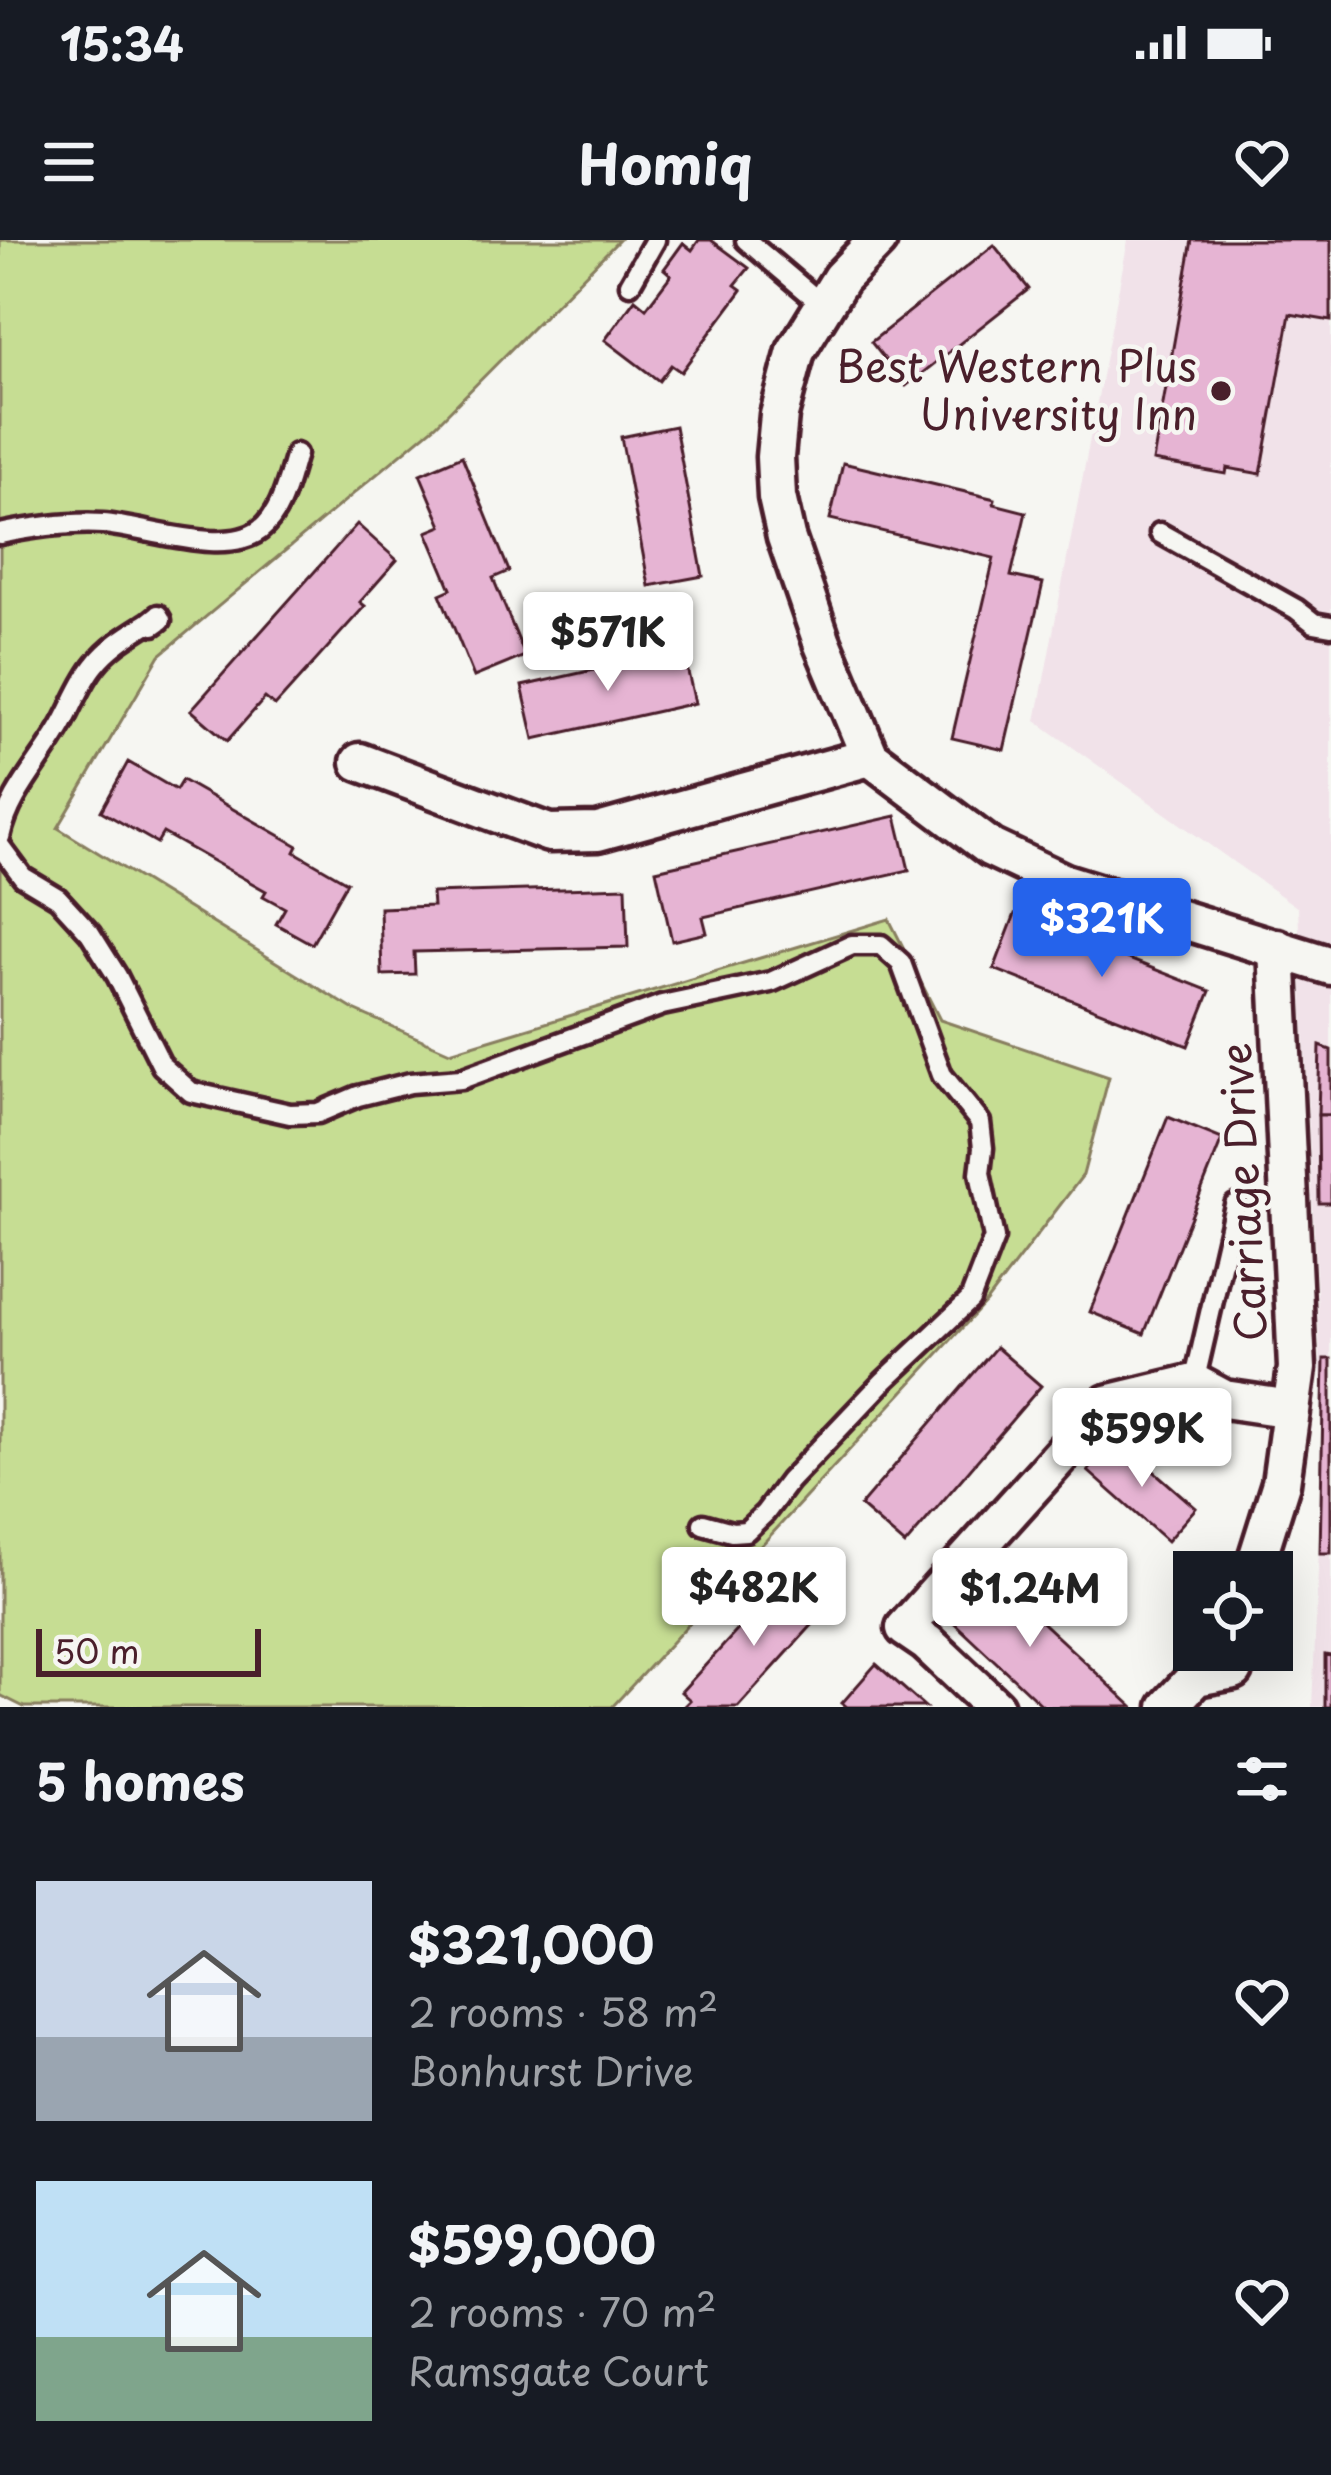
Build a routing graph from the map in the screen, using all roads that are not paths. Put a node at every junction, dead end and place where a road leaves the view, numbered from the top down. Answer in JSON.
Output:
{"nodes":[{"id":1,"x":656,"y":240,"type":"edge"},
{"id":2,"x":746,"y":240,"type":"edge"},
{"id":3,"x":878,"y":240,"type":"edge"},
{"id":4,"x":630,"y":284,"type":"dead end"},
{"id":5,"x":824,"y":306,"type":"junction"},
{"id":6,"x":296,"y":454,"type":"dead end"},
{"id":7,"x":1160,"y":533,"type":"dead end"},
{"id":8,"x":0,"y":534,"type":"edge"},
{"id":9,"x":148,"y":623,"type":"dead end"},
{"id":10,"x":1331,"y":626,"type":"edge"},
{"id":11,"x":870,"y":757,"type":"junction"},
{"id":12,"x":360,"y":762,"type":"dead end"},
{"id":13,"x":0,"y":837,"type":"edge"},
{"id":14,"x":0,"y":846,"type":"edge"},
{"id":15,"x":1277,"y":948,"type":"junction"},
{"id":16,"x":1331,"y":966,"type":"edge"},
{"id":17,"x":1235,"y":1205,"type":"dead end"},
{"id":18,"x":1194,"y":1383,"type":"junction"},
{"id":19,"x":1291,"y":1409,"type":"junction"},
{"id":20,"x":704,"y":1524,"type":"dead end"},
{"id":21,"x":1260,"y":1551,"type":"edge"},
{"id":22,"x":1210,"y":1671,"type":"edge"},
{"id":23,"x":1234,"y":1671,"type":"edge"},
{"id":24,"x":995,"y":1707,"type":"edge"},
{"id":25,"x":1168,"y":1707,"type":"edge"},
{"id":26,"x":1226,"y":1707,"type":"edge"}],
"edges":[{"from":1,"to":4,"type":"lane"},
{"from":2,"to":5,"type":"lane"},
{"from":3,"to":5,"type":"street"},
{"from":5,"to":11,"type":"street"},
{"from":6,"to":8,"type":"lane"},
{"from":7,"to":10,"type":"lane"},
{"from":9,"to":13,"type":"lane"},
{"from":11,"to":12,"type":"street"},
{"from":11,"to":15,"type":"street"},
{"from":14,"to":20,"type":"lane"},
{"from":15,"to":16,"type":"street"},
{"from":15,"to":19,"type":"street","name":"Carriage Drive"},
{"from":17,"to":18,"type":"lane"},
{"from":18,"to":19,"type":"street"},
{"from":18,"to":24,"type":"street"},
{"from":19,"to":21,"type":"street","name":"Carriage Drive"},
{"from":22,"to":25,"type":"street"},
{"from":23,"to":26,"type":"street"}]}
